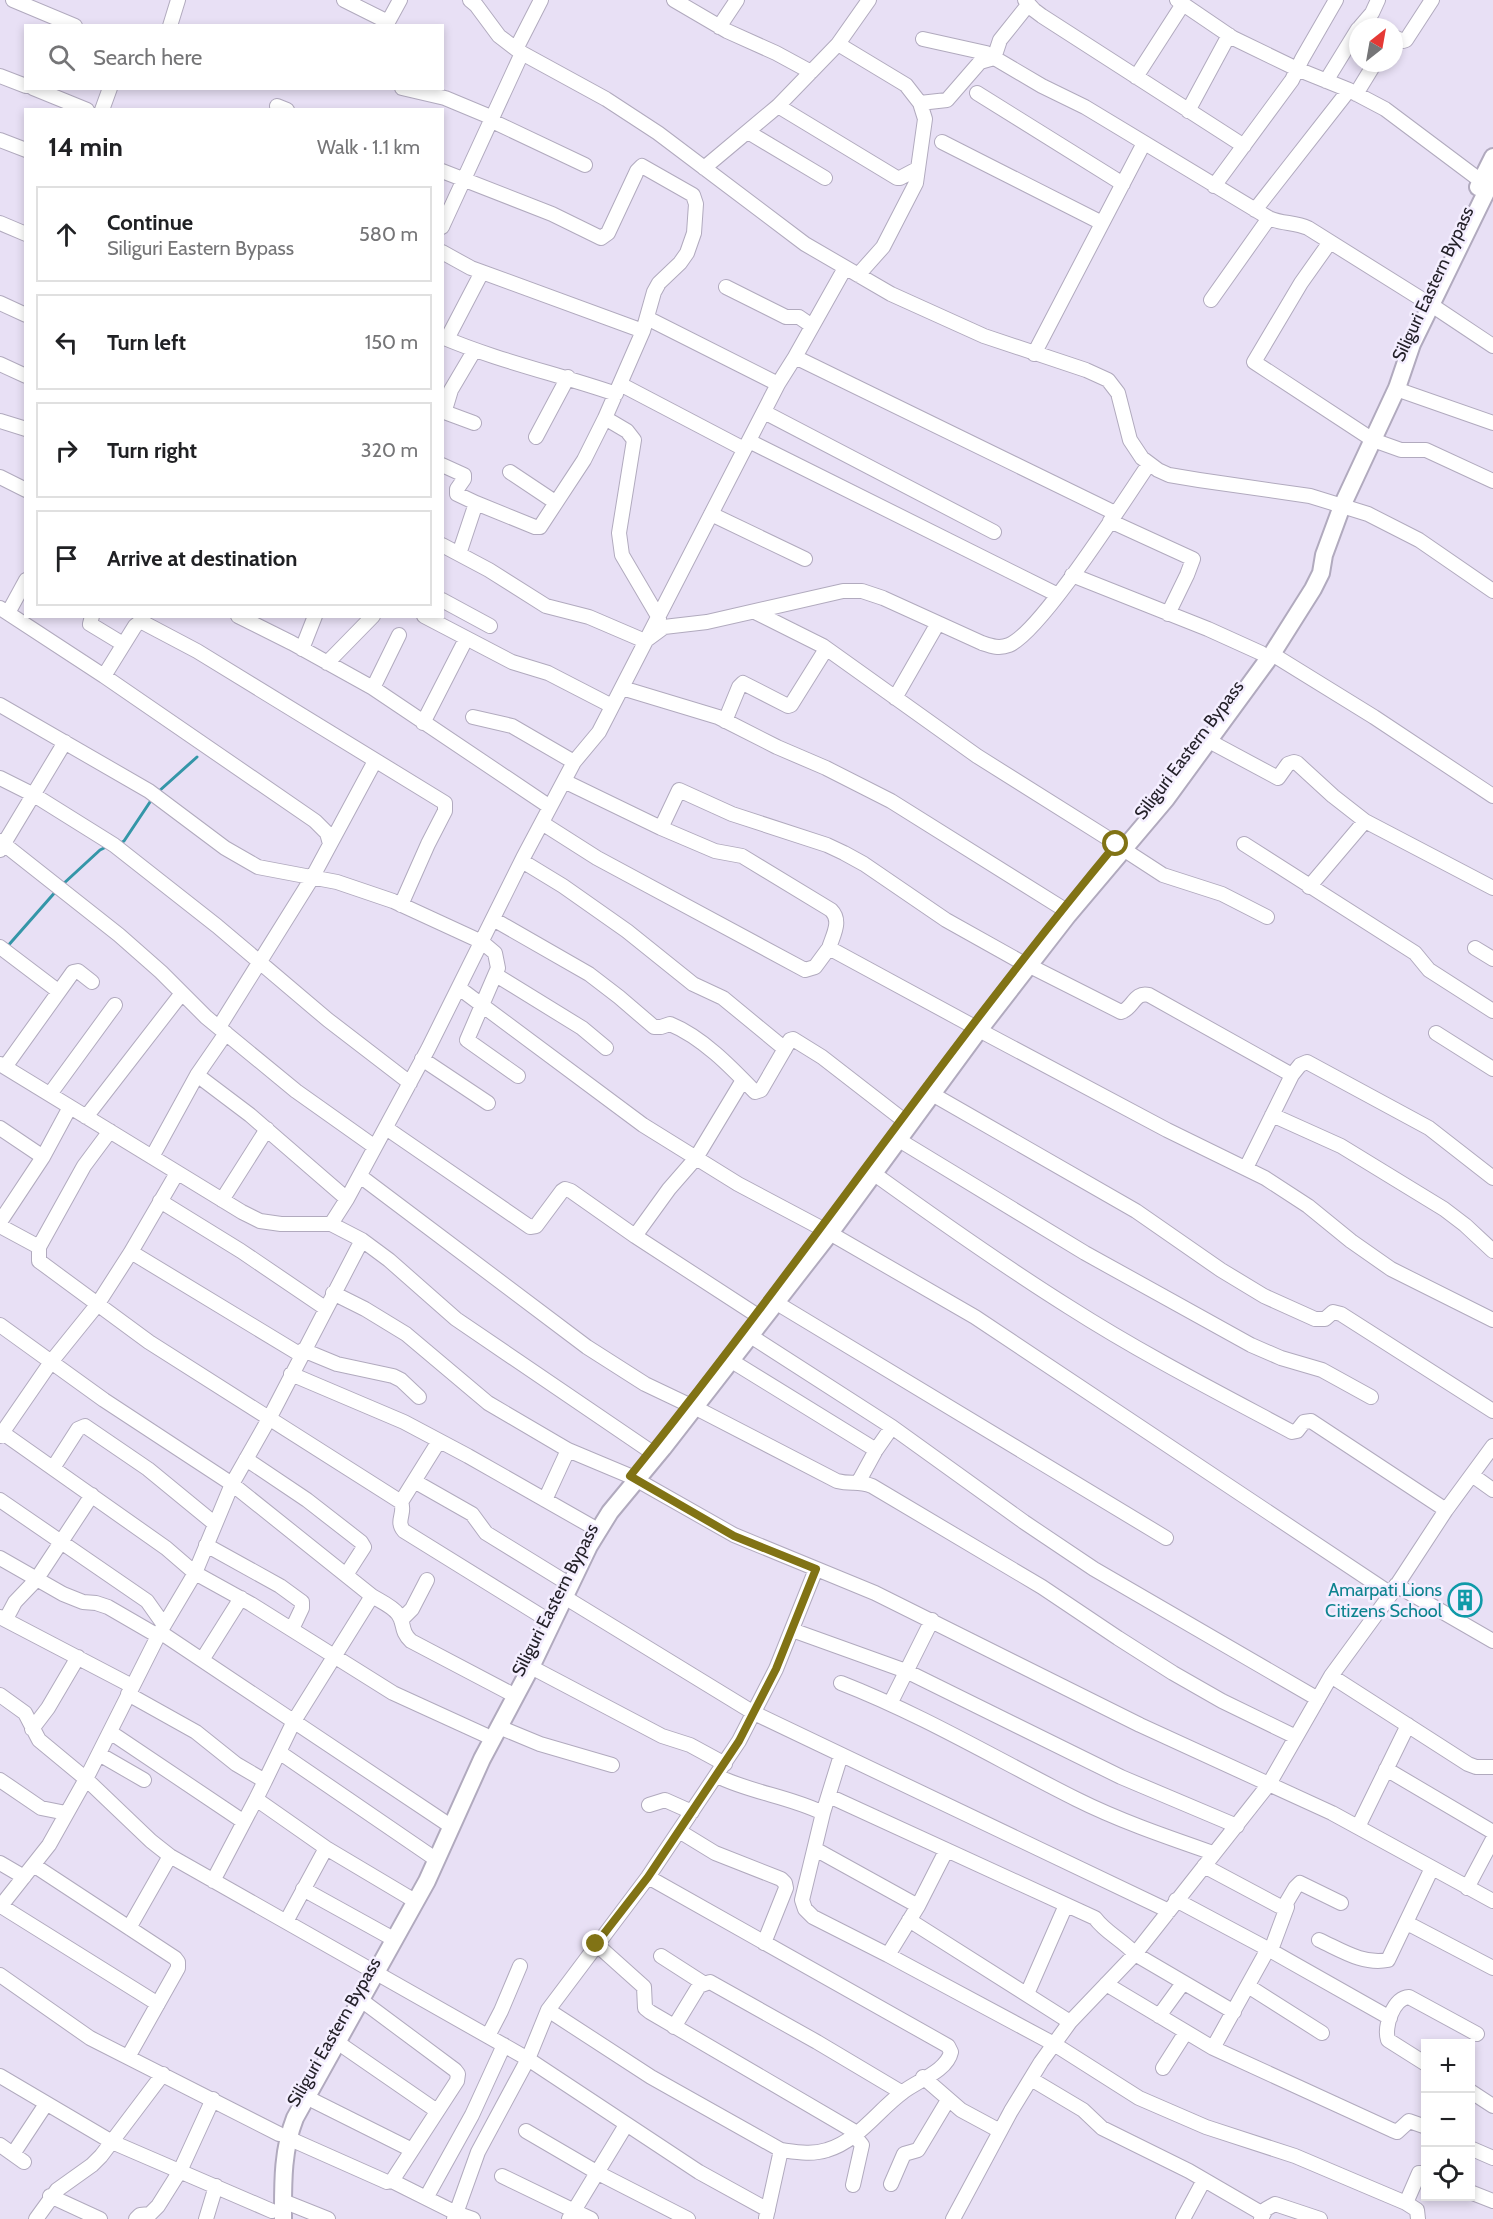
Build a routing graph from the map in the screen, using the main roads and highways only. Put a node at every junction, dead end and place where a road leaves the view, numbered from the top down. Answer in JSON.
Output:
{"nodes":[{"id":1,"x":1493,"y":157,"type":"edge"},
{"id":2,"x":1489,"y":184,"type":"edge"},
{"id":3,"x":1426,"y":302,"type":"junction"},
{"id":4,"x":1384,"y":414,"type":"junction"},
{"id":5,"x":1266,"y":653,"type":"junction"},
{"id":6,"x":1120,"y":847,"type":"junction"},
{"id":7,"x":1025,"y":964,"type":"junction"},
{"id":8,"x":975,"y":1027,"type":"junction"},
{"id":9,"x":826,"y":1230,"type":"junction"},
{"id":10,"x":690,"y":1405,"type":"junction"},
{"id":11,"x":634,"y":1478,"type":"junction"},
{"id":12,"x":565,"y":1589,"type":"junction"},
{"id":13,"x":492,"y":1731,"type":"junction"},
{"id":14,"x":373,"y":1971,"type":"junction"},
{"id":15,"x":283,"y":2136,"type":"junction"},
{"id":16,"x":277,"y":2212,"type":"edge"}],
"edges":[{"from":1,"to":2,"type":"main road","name":"Siliguri Eastern Bypass"},
{"from":2,"to":3,"type":"main road","name":"Siliguri Eastern Bypass"},
{"from":3,"to":4,"type":"main road","name":"Siliguri Eastern Bypass"},
{"from":3,"to":4,"type":"main road","name":"Siliguri Eastern Bypass"},
{"from":4,"to":5,"type":"main road","name":"Siliguri Eastern Bypass"},
{"from":5,"to":6,"type":"main road","name":"Siliguri Eastern Bypass"},
{"from":5,"to":6,"type":"main road","name":"Siliguri Eastern Bypass"},
{"from":6,"to":7,"type":"main road","name":"Siliguri Eastern Bypass"},
{"from":6,"to":7,"type":"main road","name":"Siliguri Eastern Bypass"},
{"from":7,"to":8,"type":"main road","name":"Siliguri Eastern Bypass"},
{"from":8,"to":9,"type":"main road","name":"Siliguri Eastern Bypass"},
{"from":8,"to":9,"type":"main road","name":"Siliguri Eastern Bypass"},
{"from":9,"to":10,"type":"main road","name":"Siliguri Eastern Bypass"},
{"from":9,"to":10,"type":"main road","name":"Siliguri Eastern Bypass"},
{"from":10,"to":11,"type":"main road","name":"Siliguri Eastern Bypass"},
{"from":10,"to":11,"type":"main road","name":"Siliguri Eastern Bypass"},
{"from":11,"to":12,"type":"main road","name":"Siliguri Eastern Bypass"},
{"from":11,"to":12,"type":"main road","name":"Siliguri Eastern Bypass"},
{"from":12,"to":13,"type":"main road","name":"Siliguri Eastern Bypass"},
{"from":12,"to":13,"type":"main road","name":"Siliguri Eastern Bypass"},
{"from":13,"to":14,"type":"main road","name":"Siliguri Eastern Bypass"},
{"from":13,"to":14,"type":"main road","name":"Siliguri Eastern Bypass"},
{"from":14,"to":15,"type":"main road","name":"Siliguri Eastern Bypass"},
{"from":14,"to":15,"type":"main road","name":"Siliguri Eastern Bypass"},
{"from":15,"to":16,"type":"main road","name":"Siliguri Eastern Bypass"}]}
